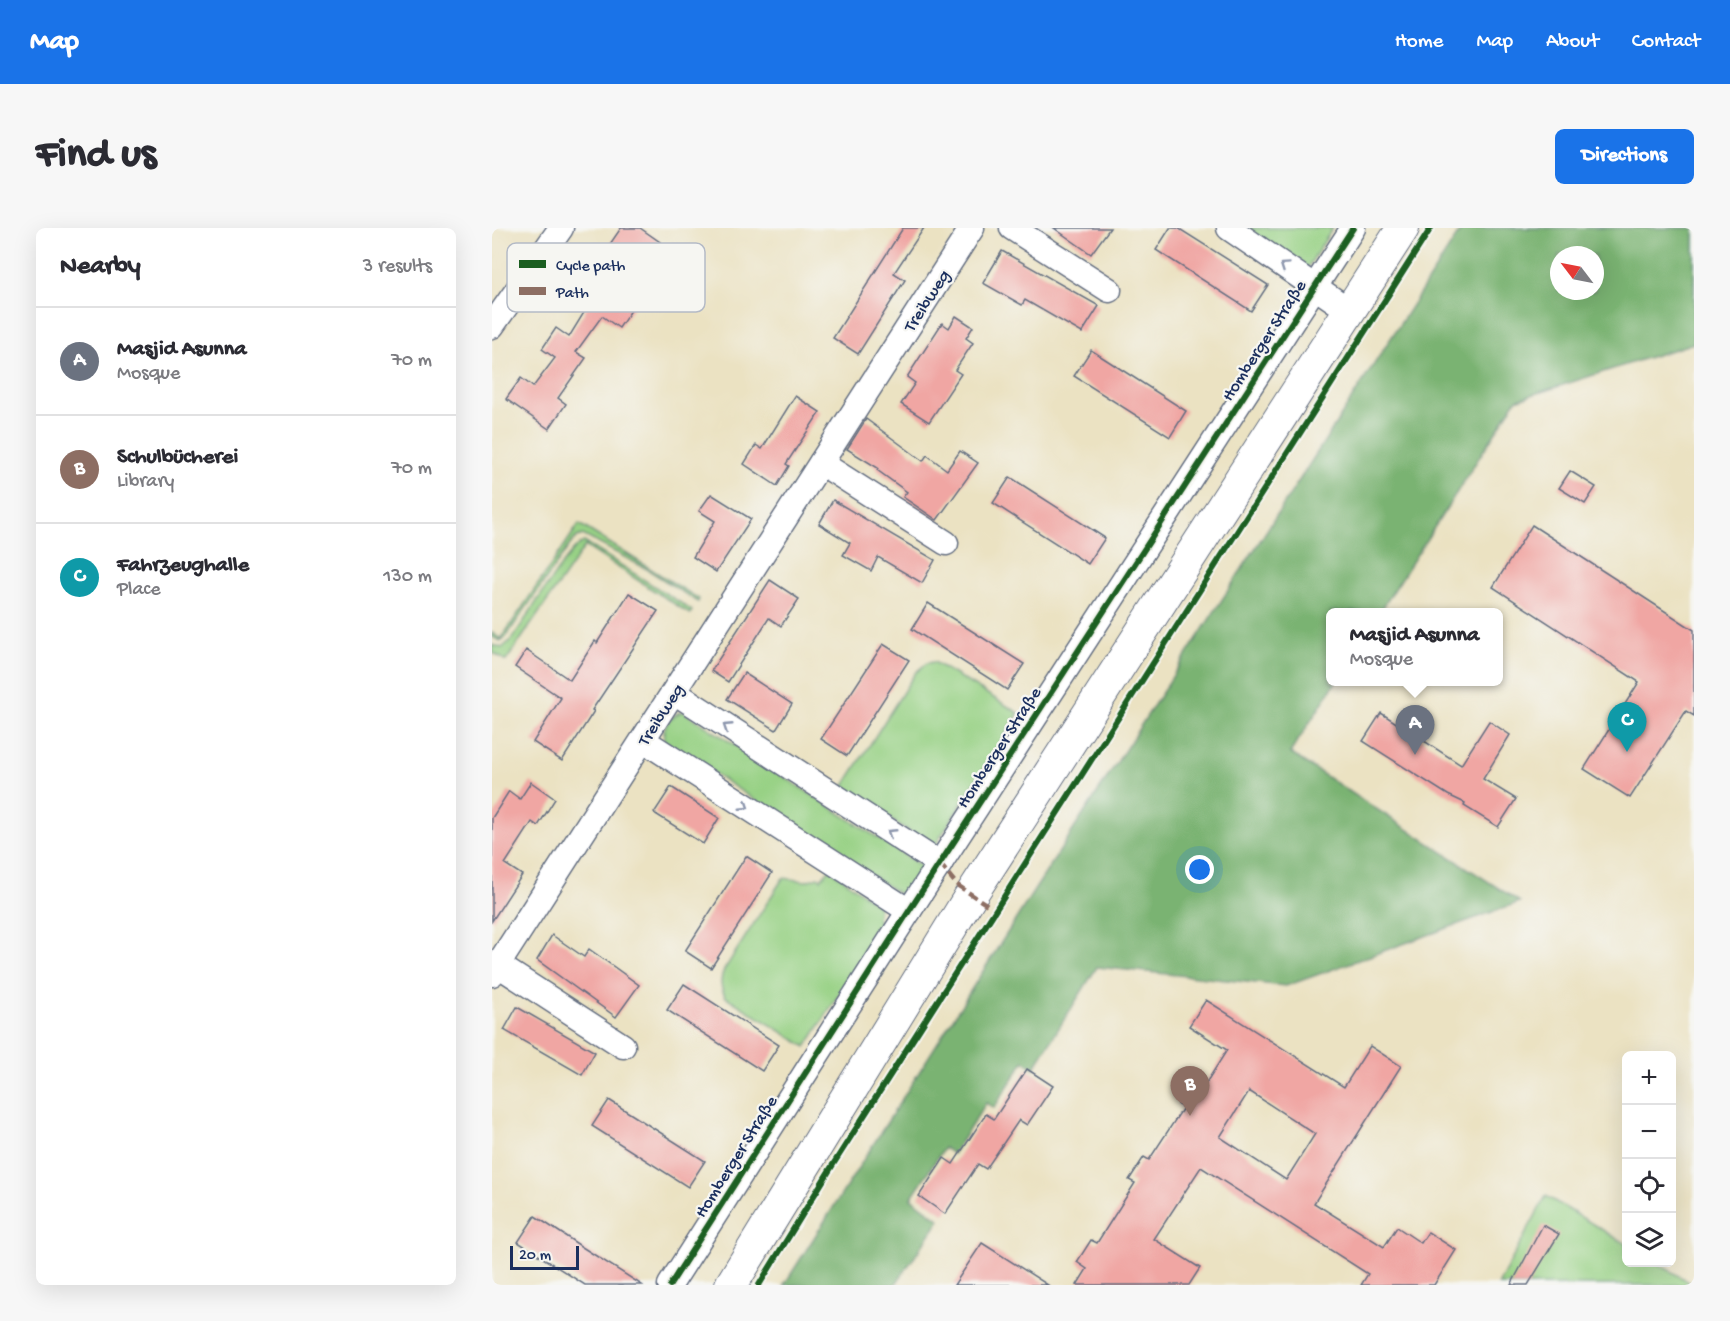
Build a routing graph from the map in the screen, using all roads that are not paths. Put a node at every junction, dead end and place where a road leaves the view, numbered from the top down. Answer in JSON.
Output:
{"nodes":[{"id":1,"x":561,"y":228,"type":"edge"},
{"id":2,"x":972,"y":228,"type":"edge"},
{"id":3,"x":1012,"y":228,"type":"edge"},
{"id":4,"x":1229,"y":228,"type":"edge"},
{"id":5,"x":1353,"y":228,"type":"edge"},
{"id":6,"x":1403,"y":228,"type":"edge"},
{"id":7,"x":550,"y":243,"type":"edge"},
{"id":8,"x":1316,"y":288,"type":"junction"},
{"id":9,"x":1109,"y":290,"type":"dead end"},
{"id":10,"x":507,"y":305,"type":"edge"},
{"id":11,"x":1350,"y":311,"type":"junction"},
{"id":12,"x":492,"y":326,"type":"edge"},
{"id":13,"x":821,"y":463,"type":"junction"},
{"id":14,"x":946,"y":543,"type":"dead end"},
{"id":15,"x":674,"y":692,"type":"junction"},
{"id":16,"x":643,"y":740,"type":"junction"},
{"id":17,"x":940,"y":864,"type":"junction"},
{"id":18,"x":909,"y":911,"type":"junction"},
{"id":19,"x":495,"y":970,"type":"edge"},
{"id":20,"x":623,"y":1046,"type":"dead end"},
{"id":21,"x":670,"y":1285,"type":"edge"},
{"id":22,"x":731,"y":1285,"type":"edge"}],
"edges":[{"from":1,"to":7,"type":"street"},
{"from":2,"to":13,"type":"street","name":"Treibweg"},
{"from":3,"to":9,"type":"street"},
{"from":8,"to":4,"type":"street","one_way":true},
{"from":5,"to":8,"type":"street","name":"Homberger Straße"},
{"from":6,"to":11,"type":"main road"},
{"from":8,"to":11,"type":"street"},
{"from":8,"to":17,"type":"street","name":"Homberger Straße"},
{"from":10,"to":12,"type":"street"},
{"from":11,"to":22,"type":"main road"},
{"from":13,"to":14,"type":"street"},
{"from":13,"to":15,"type":"street","name":"Treibweg"},
{"from":15,"to":16,"type":"street","name":"Treibweg"},
{"from":17,"to":15,"type":"street","one_way":true},
{"from":16,"to":18,"type":"street","one_way":true},
{"from":16,"to":19,"type":"street","name":"Treibweg"},
{"from":17,"to":18,"type":"street","name":"Homberger Straße"},
{"from":18,"to":21,"type":"street","name":"Homberger Straße"},
{"from":19,"to":20,"type":"street","name":"Treibweg"}]}
